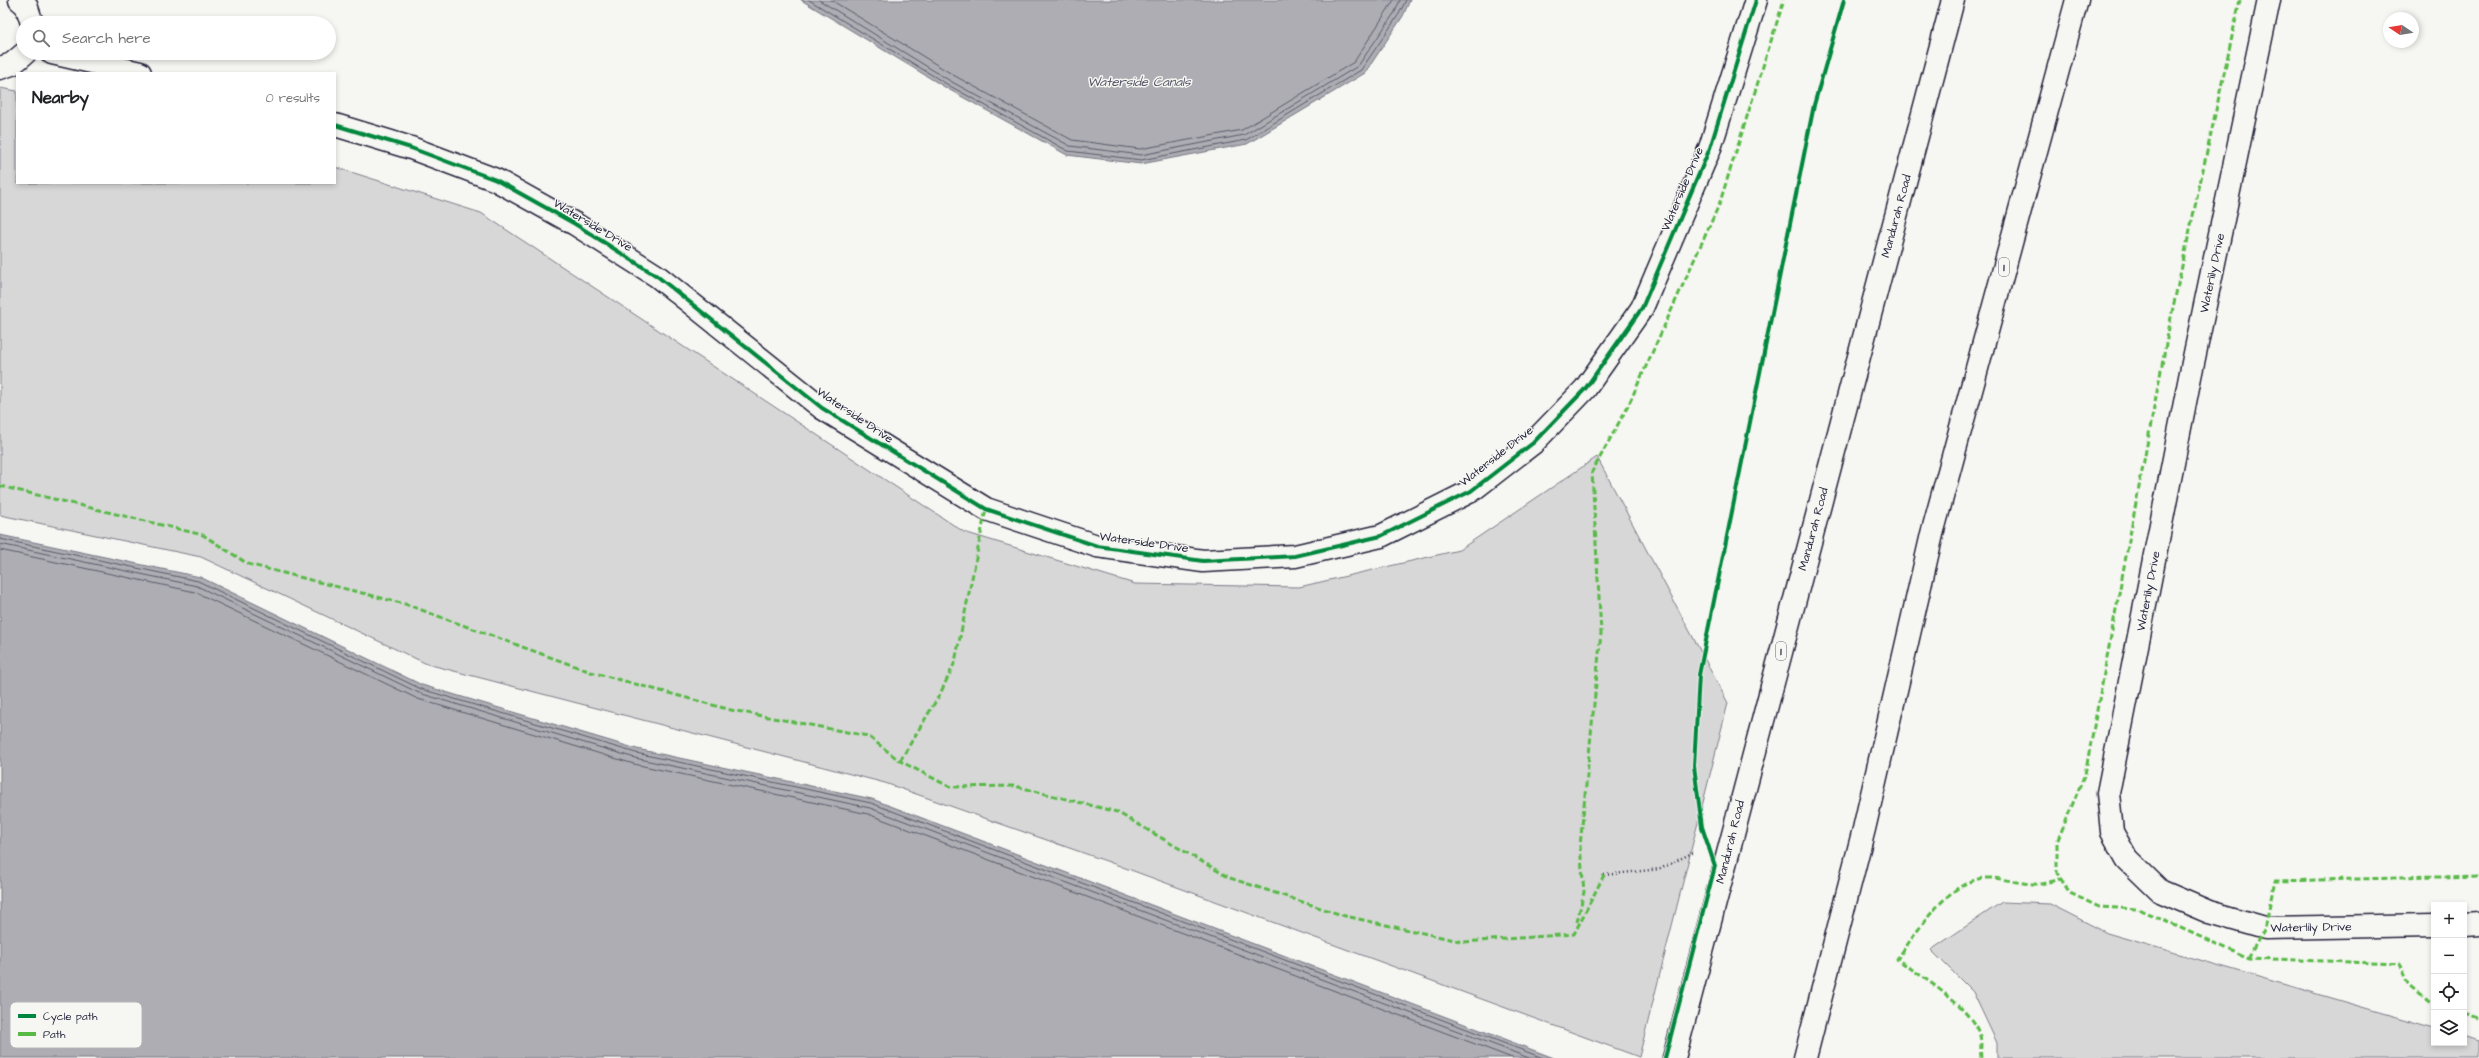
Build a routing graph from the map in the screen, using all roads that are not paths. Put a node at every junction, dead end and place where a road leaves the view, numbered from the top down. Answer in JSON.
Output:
{"nodes":[{"id":1,"x":20,"y":0,"type":"edge"},
{"id":2,"x":1756,"y":0,"type":"edge"},
{"id":3,"x":1953,"y":0,"type":"edge"},
{"id":4,"x":2077,"y":0,"type":"edge"},
{"id":5,"x":2269,"y":0,"type":"edge"},
{"id":6,"x":30,"y":16,"type":"edge"},
{"id":7,"x":17,"y":60,"type":"edge"},
{"id":8,"x":83,"y":60,"type":"edge"},
{"id":9,"x":0,"y":68,"type":"edge"},
{"id":10,"x":136,"y":72,"type":"edge"},
{"id":11,"x":336,"y":126,"type":"edge"},
{"id":12,"x":2479,"y":924,"type":"edge"},
{"id":13,"x":2431,"y":925,"type":"edge"},
{"id":14,"x":2467,"y":925,"type":"edge"},
{"id":15,"x":1674,"y":1058,"type":"edge"},
{"id":16,"x":1805,"y":1058,"type":"edge"}],
"edges":[{"from":1,"to":6,"type":"main road"},
{"from":2,"to":11,"type":"main road","name":"Waterside Drive"},
{"from":3,"to":15,"type":"main road","name":"Mandurah Road","number":"1"},
{"from":4,"to":16,"type":"main road","number":"1"},
{"from":5,"to":13,"type":"main road","name":"Waterlily Drive"},
{"from":7,"to":9,"type":"main road"},
{"from":8,"to":10,"type":"main road"},
{"from":12,"to":14,"type":"main road"}]}
